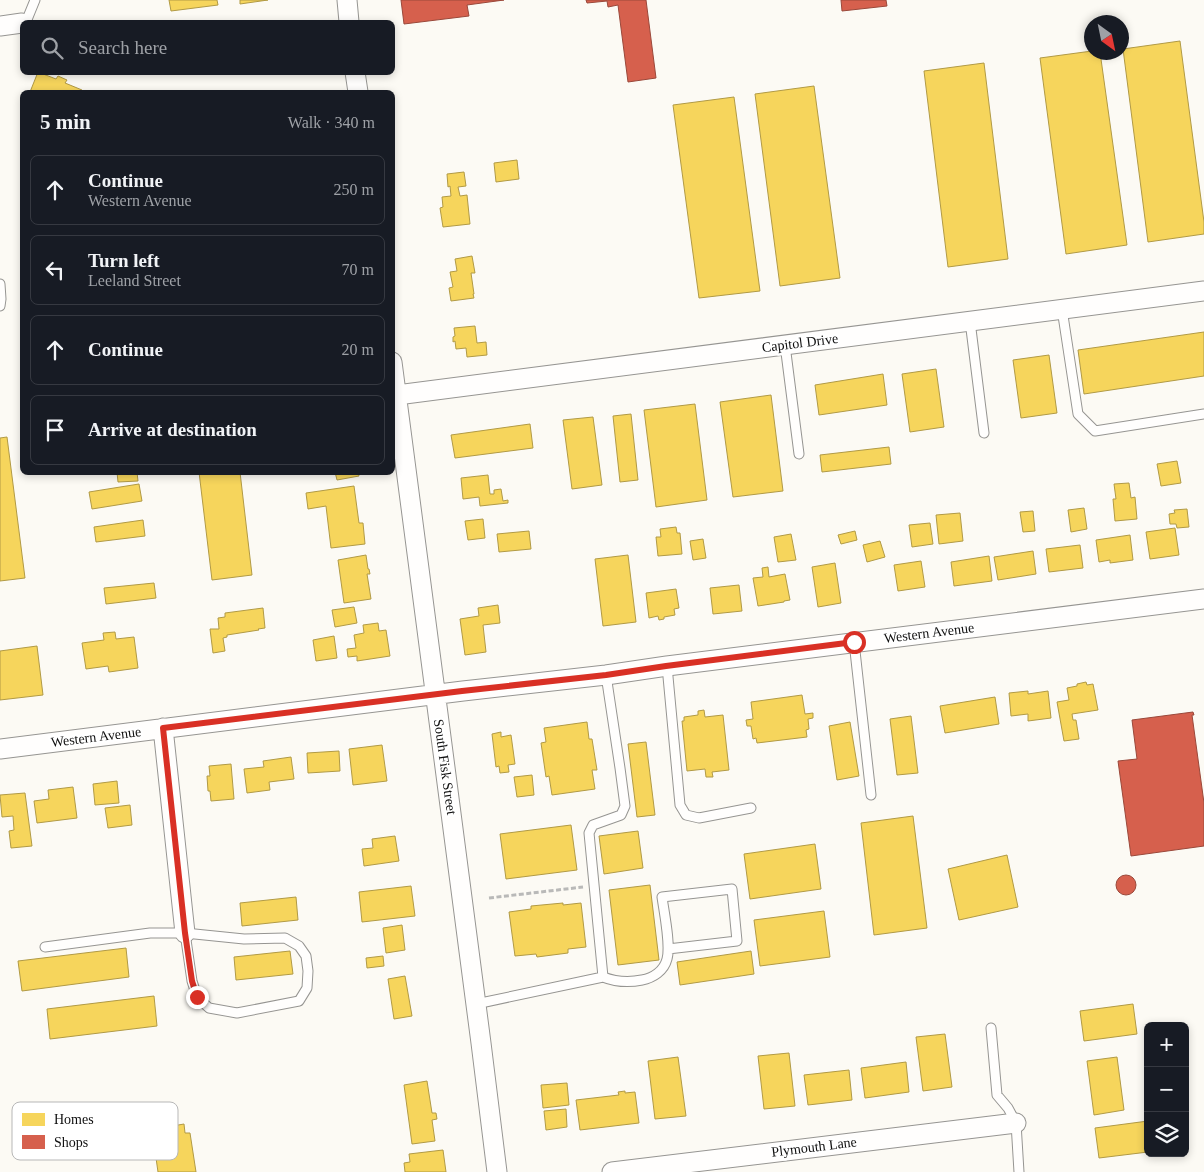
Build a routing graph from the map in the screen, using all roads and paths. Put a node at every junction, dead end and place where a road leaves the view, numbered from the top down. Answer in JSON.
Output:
{"nodes":[{"id":1,"x":35,"y":0,"type":"edge"},
{"id":2,"x":347,"y":0,"type":"edge"},
{"id":3,"x":26,"y":20,"type":"edge"},
{"id":4,"x":349,"y":20,"type":"edge"},
{"id":5,"x":20,"y":24,"type":"edge"},
{"id":6,"x":0,"y":26,"type":"edge"},
{"id":7,"x":355,"y":75,"type":"edge"},
{"id":8,"x":358,"y":90,"type":"edge"},
{"id":9,"x":0,"y":284,"type":"edge"},
{"id":10,"x":1204,"y":291,"type":"edge"},
{"id":11,"x":0,"y":306,"type":"edge"},
{"id":12,"x":1062,"y":309,"type":"junction"},
{"id":13,"x":970,"y":321,"type":"junction"},
{"id":14,"x":785,"y":345,"type":"junction"},
{"id":15,"x":395,"y":382,"type":"edge"},
{"id":16,"x":397,"y":395,"type":"junction"},
{"id":17,"x":1204,"y":414,"type":"edge"},
{"id":18,"x":984,"y":433,"type":"dead end"},
{"id":19,"x":799,"y":454,"type":"dead end"},
{"id":20,"x":1204,"y":599,"type":"edge"},
{"id":21,"x":854,"y":642,"type":"junction"},
{"id":22,"x":666,"y":666,"type":"junction"},
{"id":23,"x":606,"y":675,"type":"junction"},
{"id":24,"x":435,"y":694,"type":"junction"},
{"id":25,"x":163,"y":728,"type":"junction"},
{"id":26,"x":0,"y":749,"type":"edge"},
{"id":27,"x":871,"y":795,"type":"dead end"},
{"id":28,"x":751,"y":808,"type":"dead end"},
{"id":29,"x":594,"y":886,"type":"junction"},
{"id":30,"x":489,"y":898,"type":"dead end"},
{"id":31,"x":185,"y":933,"type":"junction"},
{"id":32,"x":45,"y":947,"type":"dead end"},
{"id":33,"x":668,"y":949,"type":"junction"},
{"id":34,"x":603,"y":977,"type":"junction"},
{"id":35,"x":476,"y":1004,"type":"junction"},
{"id":36,"x":991,"y":1028,"type":"dead end"},
{"id":37,"x":1016,"y":1123,"type":"junction"},
{"id":38,"x":497,"y":1172,"type":"edge"},
{"id":39,"x":612,"y":1172,"type":"edge"},
{"id":40,"x":1019,"y":1172,"type":"edge"}],
"edges":[{"from":1,"to":3,"type":"lane"},
{"from":2,"to":4,"type":"street"},
{"from":5,"to":6,"type":"street"},
{"from":7,"to":8,"type":"street"},
{"from":9,"to":11,"type":"lane"},
{"from":10,"to":12,"type":"street","name":"Capitol Drive"},
{"from":12,"to":13,"type":"street","name":"Capitol Drive"},
{"from":12,"to":17,"type":"lane"},
{"from":13,"to":14,"type":"street","name":"Capitol Drive"},
{"from":13,"to":18,"type":"lane"},
{"from":14,"to":16,"type":"street","name":"Capitol Drive"},
{"from":14,"to":19,"type":"lane"},
{"from":15,"to":16,"type":"street","name":"South Fisk Street"},
{"from":16,"to":24,"type":"street","name":"South Fisk Street"},
{"from":20,"to":21,"type":"street","name":"Western Avenue"},
{"from":21,"to":22,"type":"street","name":"Western Avenue"},
{"from":21,"to":27,"type":"lane"},
{"from":22,"to":23,"type":"street","name":"Western Avenue"},
{"from":22,"to":28,"type":"lane"},
{"from":23,"to":24,"type":"street","name":"Western Avenue"},
{"from":23,"to":29,"type":"lane"},
{"from":24,"to":25,"type":"street","name":"Western Avenue"},
{"from":24,"to":35,"type":"street","name":"South Fisk Street"},
{"from":25,"to":26,"type":"street","name":"Western Avenue"},
{"from":25,"to":31,"type":"street"},
{"from":29,"to":30,"type":"path"},
{"from":29,"to":34,"type":"lane"},
{"from":31,"to":31,"type":"lane"},
{"from":31,"to":32,"type":"lane"},
{"from":33,"to":33,"type":"lane"},
{"from":33,"to":34,"type":"lane"},
{"from":34,"to":35,"type":"lane"},
{"from":35,"to":38,"type":"street","name":"South Fisk Street"},
{"from":36,"to":37,"type":"lane"},
{"from":37,"to":39,"type":"street","name":"Plymouth Lane"},
{"from":37,"to":40,"type":"lane"}]}
